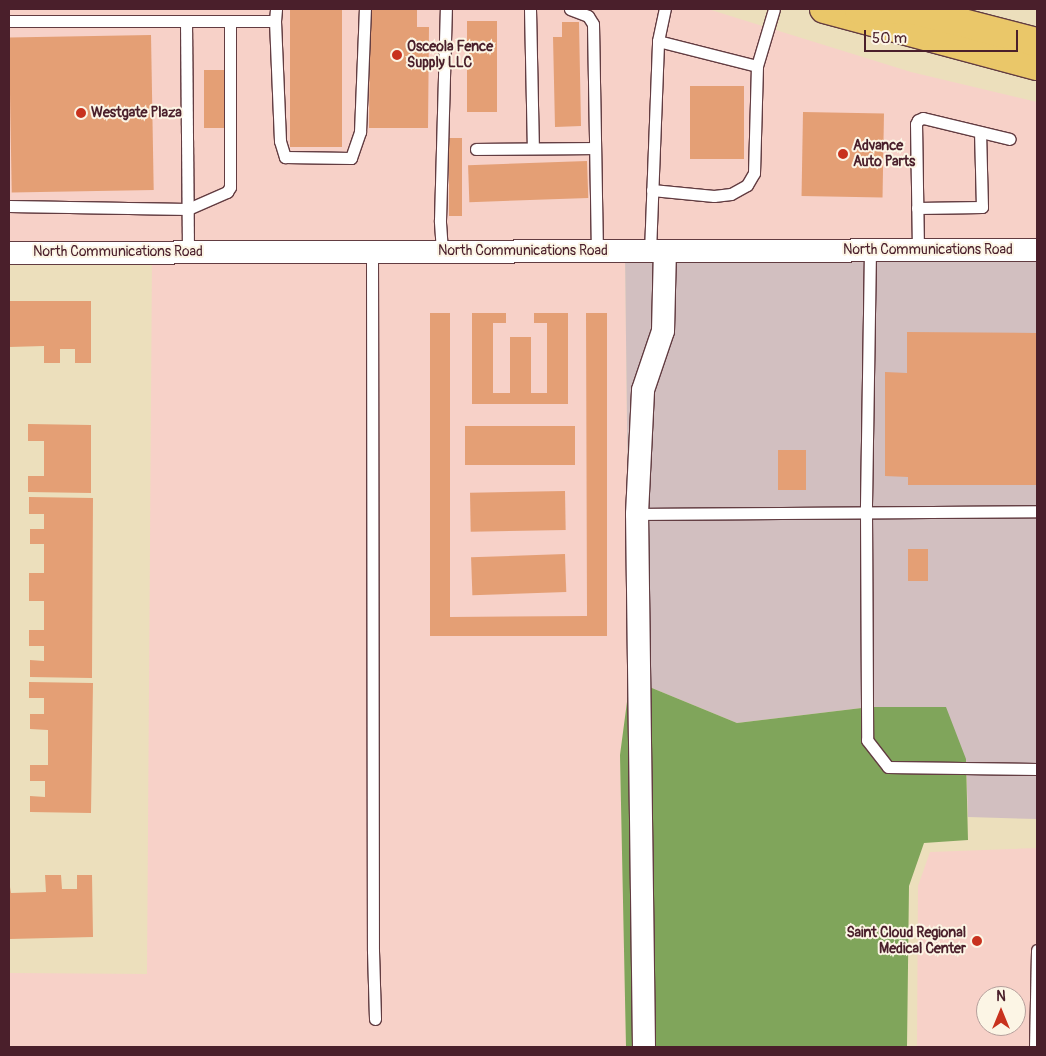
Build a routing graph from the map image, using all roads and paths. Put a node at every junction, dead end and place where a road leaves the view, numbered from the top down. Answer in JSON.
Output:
{"nodes":[{"id":1,"x":116,"y":9,"type":"edge"},
{"id":2,"x":242,"y":9,"type":"edge"},
{"id":3,"x":276,"y":9,"type":"edge"},
{"id":4,"x":365,"y":9,"type":"edge"},
{"id":5,"x":446,"y":9,"type":"edge"},
{"id":6,"x":530,"y":9,"type":"edge"},
{"id":7,"x":570,"y":9,"type":"edge"},
{"id":8,"x":665,"y":9,"type":"edge"},
{"id":9,"x":774,"y":9,"type":"edge"},
{"id":10,"x":826,"y":9,"type":"edge"},
{"id":11,"x":9,"y":21,"type":"edge"},
{"id":12,"x":115,"y":21,"type":"junction"},
{"id":13,"x":186,"y":21,"type":"junction"},
{"id":14,"x":236,"y":21,"type":"junction"},
{"id":15,"x":275,"y":21,"type":"junction"},
{"id":16,"x":658,"y":41,"type":"junction"},
{"id":17,"x":1037,"y":42,"type":"edge"},
{"id":18,"x":757,"y":66,"type":"junction"},
{"id":19,"x":1037,"y":66,"type":"edge"},
{"id":20,"x":980,"y":132,"type":"junction"},
{"id":21,"x":1010,"y":139,"type":"dead end"},
{"id":22,"x":534,"y":148,"type":"junction"},
{"id":23,"x":595,"y":148,"type":"junction"},
{"id":24,"x":476,"y":149,"type":"dead end"},
{"id":25,"x":652,"y":190,"type":"junction"},
{"id":26,"x":9,"y":206,"type":"edge"},
{"id":27,"x":917,"y":208,"type":"junction"},
{"id":28,"x":188,"y":209,"type":"junction"},
{"id":29,"x":870,"y":250,"type":"junction"},
{"id":30,"x":918,"y":250,"type":"junction"},
{"id":31,"x":1037,"y":250,"type":"edge"},
{"id":32,"x":372,"y":251,"type":"junction"},
{"id":33,"x":442,"y":251,"type":"junction"},
{"id":34,"x":597,"y":251,"type":"junction"},
{"id":35,"x":658,"y":251,"type":"junction"},
{"id":36,"x":188,"y":252,"type":"junction"},
{"id":37,"x":9,"y":253,"type":"edge"},
{"id":38,"x":1037,"y":511,"type":"edge"},
{"id":39,"x":866,"y":512,"type":"junction"},
{"id":40,"x":637,"y":514,"type":"junction"},
{"id":41,"x":1037,"y":769,"type":"edge"},
{"id":42,"x":1037,"y":950,"type":"edge"},
{"id":43,"x":375,"y":1019,"type":"dead end"},
{"id":44,"x":644,"y":1047,"type":"edge"},
{"id":45,"x":1035,"y":1047,"type":"edge"}],
"edges":[{"from":1,"to":12,"type":"lane"},
{"from":2,"to":14,"type":"lane"},
{"from":3,"to":15,"type":"lane"},
{"from":4,"to":15,"type":"lane"},
{"from":5,"to":33,"type":"lane"},
{"from":6,"to":22,"type":"lane"},
{"from":7,"to":23,"type":"lane"},
{"from":8,"to":16,"type":"lane"},
{"from":9,"to":18,"type":"lane"},
{"from":10,"to":17,"type":"highway"},
{"from":10,"to":19,"type":"highway"},
{"from":11,"to":12,"type":"lane"},
{"from":12,"to":13,"type":"lane"},
{"from":13,"to":14,"type":"lane"},
{"from":13,"to":28,"type":"lane"},
{"from":14,"to":15,"type":"lane"},
{"from":14,"to":28,"type":"lane"},
{"from":16,"to":18,"type":"lane"},
{"from":16,"to":25,"type":"lane"},
{"from":18,"to":25,"type":"lane"},
{"from":20,"to":21,"type":"lane"},
{"from":20,"to":27,"type":"lane"},
{"from":20,"to":27,"type":"lane"},
{"from":22,"to":23,"type":"lane"},
{"from":22,"to":24,"type":"lane"},
{"from":23,"to":34,"type":"lane"},
{"from":25,"to":35,"type":"lane"},
{"from":26,"to":28,"type":"lane"},
{"from":27,"to":30,"type":"lane"},
{"from":28,"to":36,"type":"lane"},
{"from":29,"to":30,"type":"street","name":"North Communications Road"},
{"from":29,"to":35,"type":"street","name":"North Communications Road"},
{"from":29,"to":39,"type":"lane"},
{"from":30,"to":31,"type":"street","name":"North Communications Road"},
{"from":32,"to":33,"type":"street","name":"North Communications Road"},
{"from":32,"to":36,"type":"street","name":"North Communications Road"},
{"from":32,"to":43,"type":"lane"},
{"from":33,"to":34,"type":"street","name":"North Communications Road"},
{"from":34,"to":35,"type":"street","name":"North Communications Road"},
{"from":35,"to":40,"type":"street"},
{"from":36,"to":37,"type":"street","name":"North Communications Road"},
{"from":38,"to":39,"type":"lane"},
{"from":39,"to":40,"type":"lane"},
{"from":39,"to":41,"type":"lane"},
{"from":40,"to":44,"type":"street"},
{"from":42,"to":45,"type":"lane"}]}
